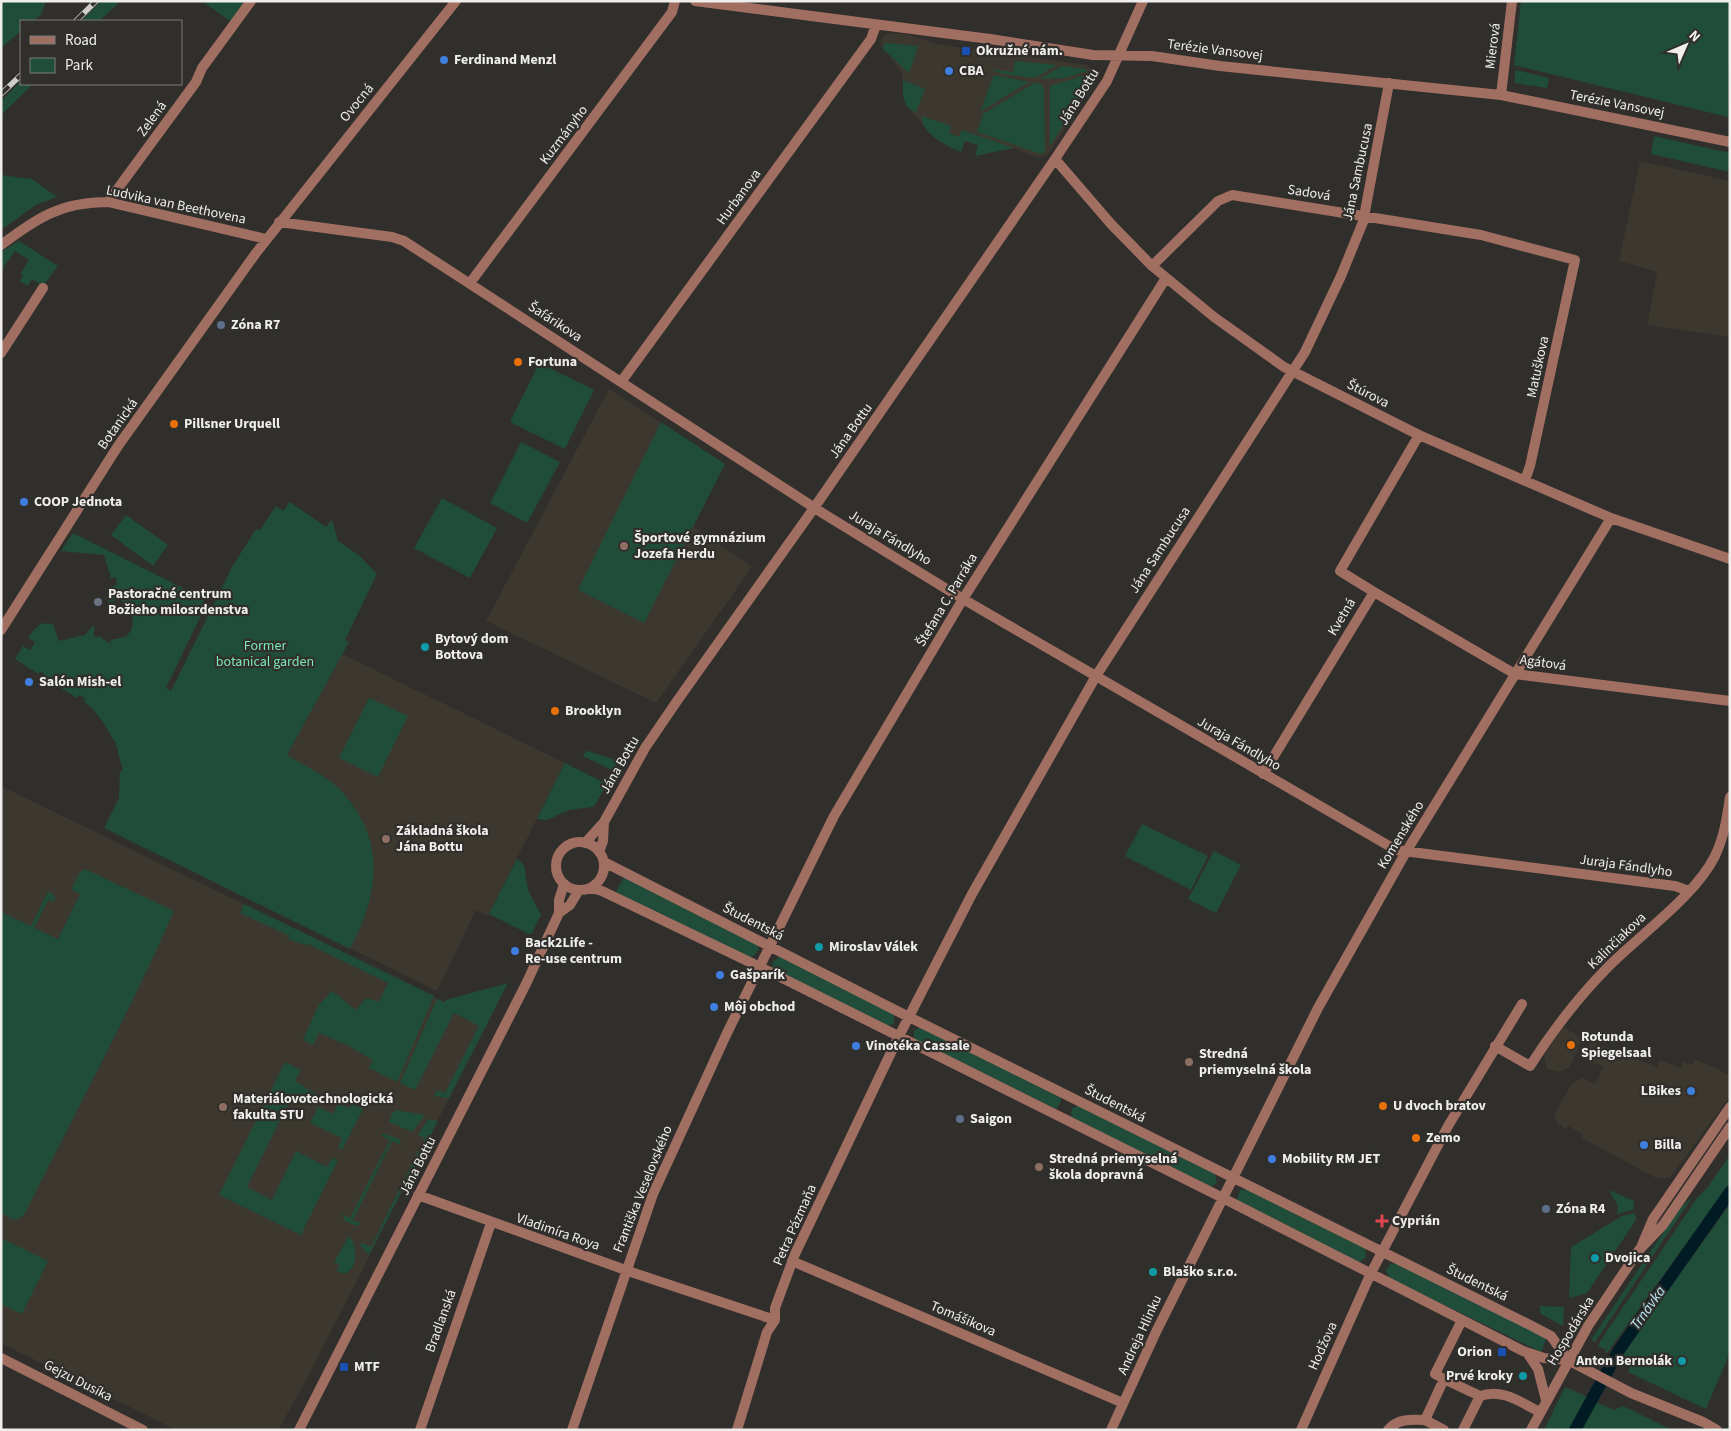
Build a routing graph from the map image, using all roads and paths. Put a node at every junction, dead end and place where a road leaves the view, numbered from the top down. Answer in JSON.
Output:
{"nodes":[{"id":1,"x":251,"y":1,"type":"edge"},
{"id":2,"x":456,"y":1,"type":"edge"},
{"id":3,"x":675,"y":1,"type":"edge"},
{"id":4,"x":695,"y":1,"type":"edge"},
{"id":5,"x":1143,"y":1,"type":"edge"},
{"id":6,"x":1512,"y":1,"type":"edge"},
{"id":7,"x":876,"y":25,"type":"junction"},
{"id":8,"x":1120,"y":55,"type":"junction"},
{"id":9,"x":1390,"y":83,"type":"junction"},
{"id":10,"x":1501,"y":95,"type":"junction"},
{"id":11,"x":1730,"y":142,"type":"edge"},
{"id":12,"x":1055,"y":159,"type":"junction"},
{"id":13,"x":108,"y":202,"type":"junction"},
{"id":14,"x":1364,"y":216,"type":"junction"},
{"id":15,"x":279,"y":222,"type":"junction"},
{"id":16,"x":266,"y":239,"type":"junction"},
{"id":17,"x":1,"y":245,"type":"edge"},
{"id":18,"x":1575,"y":260,"type":"joint"},
{"id":19,"x":1152,"y":266,"type":"junction"},
{"id":20,"x":1166,"y":278,"type":"junction"},
{"id":21,"x":470,"y":284,"type":"junction"},
{"id":22,"x":43,"y":288,"type":"dead end"},
{"id":23,"x":1,"y":353,"type":"edge"},
{"id":24,"x":1292,"y":371,"type":"junction"},
{"id":25,"x":622,"y":382,"type":"junction"},
{"id":26,"x":1419,"y":435,"type":"junction"},
{"id":27,"x":1525,"y":480,"type":"junction"},
{"id":28,"x":814,"y":508,"type":"junction"},
{"id":29,"x":1611,"y":518,"type":"junction"},
{"id":30,"x":1730,"y":559,"type":"edge"},
{"id":31,"x":1374,"y":592,"type":"junction"},
{"id":32,"x":963,"y":599,"type":"junction"},
{"id":33,"x":1,"y":630,"type":"edge"},
{"id":34,"x":1515,"y":674,"type":"junction"},
{"id":35,"x":1096,"y":676,"type":"junction"},
{"id":36,"x":1730,"y":701,"type":"edge"},
{"id":37,"x":1263,"y":774,"type":"junction"},
{"id":38,"x":1730,"y":797,"type":"edge"},
{"id":39,"x":604,"y":822,"type":"junction"},
{"id":40,"x":585,"y":843,"type":"junction"},
{"id":41,"x":599,"y":852,"type":"junction"},
{"id":42,"x":1406,"y":852,"type":"junction"},
{"id":43,"x":604,"y":862,"type":"junction"},
{"id":44,"x":564,"y":884,"type":"junction"},
{"id":45,"x":591,"y":888,"type":"junction"},
{"id":46,"x":579,"y":890,"type":"junction"},
{"id":47,"x":1688,"y":891,"type":"junction"},
{"id":48,"x":559,"y":913,"type":"junction"},
{"id":49,"x":770,"y":946,"type":"junction"},
{"id":50,"x":760,"y":967,"type":"junction"},
{"id":51,"x":1522,"y":1004,"type":"dead end"},
{"id":52,"x":909,"y":1016,"type":"junction"},
{"id":53,"x":899,"y":1038,"type":"junction"},
{"id":54,"x":1495,"y":1046,"type":"junction"},
{"id":55,"x":1730,"y":1107,"type":"edge"},
{"id":56,"x":1730,"y":1127,"type":"edge"},
{"id":57,"x":1232,"y":1177,"type":"junction"},
{"id":58,"x":418,"y":1195,"type":"junction"},
{"id":59,"x":1222,"y":1198,"type":"junction"},
{"id":60,"x":491,"y":1223,"type":"junction"},
{"id":61,"x":1639,"y":1250,"type":"junction"},
{"id":62,"x":1382,"y":1251,"type":"junction"},
{"id":63,"x":792,"y":1261,"type":"junction"},
{"id":64,"x":625,"y":1270,"type":"junction"},
{"id":65,"x":1371,"y":1273,"type":"junction"},
{"id":66,"x":775,"y":1320,"type":"junction"},
{"id":67,"x":1462,"y":1320,"type":"junction"},
{"id":68,"x":1528,"y":1354,"type":"junction"},
{"id":69,"x":1,"y":1358,"type":"edge"},
{"id":70,"x":1568,"y":1360,"type":"junction"},
{"id":71,"x":1444,"y":1379,"type":"junction"},
{"id":72,"x":1480,"y":1396,"type":"junction"},
{"id":73,"x":1546,"y":1400,"type":"junction"},
{"id":74,"x":1123,"y":1403,"type":"junction"},
{"id":75,"x":1540,"y":1412,"type":"junction"},
{"id":76,"x":1425,"y":1420,"type":"junction"},
{"id":77,"x":143,"y":1430,"type":"edge"},
{"id":78,"x":299,"y":1430,"type":"edge"},
{"id":79,"x":420,"y":1430,"type":"edge"},
{"id":80,"x":572,"y":1430,"type":"edge"},
{"id":81,"x":737,"y":1430,"type":"edge"},
{"id":82,"x":1111,"y":1430,"type":"edge"},
{"id":83,"x":1300,"y":1430,"type":"edge"},
{"id":84,"x":1388,"y":1430,"type":"edge"},
{"id":85,"x":1444,"y":1430,"type":"edge"},
{"id":86,"x":1463,"y":1430,"type":"edge"},
{"id":87,"x":1531,"y":1430,"type":"edge"},
{"id":88,"x":1717,"y":1430,"type":"edge"}],
"edges":[{"from":1,"to":13,"type":"street","name":"Zelená"},
{"from":2,"to":15,"type":"street","name":"Ovocná"},
{"from":3,"to":21,"type":"street","name":"Kuzmányho"},
{"from":4,"to":7,"type":"street","name":"Terézie Vansovej"},
{"from":5,"to":8,"type":"street","name":"Jána Bottu"},
{"from":6,"to":10,"type":"street","name":"Mierová"},
{"from":7,"to":8,"type":"street","name":"Terézie Vansovej"},
{"from":7,"to":25,"type":"street","name":"Hurbanova"},
{"from":8,"to":9,"type":"street","name":"Terézie Vansovej"},
{"from":8,"to":12,"type":"street","name":"Jána Bottu"},
{"from":9,"to":10,"type":"street","name":"Terézie Vansovej"},
{"from":9,"to":14,"type":"street","name":"Jána Sambucusa"},
{"from":10,"to":11,"type":"street","name":"Terézie Vansovej"},
{"from":12,"to":19,"type":"street","name":"Štúrova"},
{"from":12,"to":28,"type":"street","name":"Jána Bottu"},
{"from":13,"to":16,"type":"street","name":"Ludvika van Beethovena"},
{"from":13,"to":17,"type":"street","name":"Ludvika van Beethovena"},
{"from":14,"to":18,"type":"street","name":"Sadová"},
{"from":14,"to":19,"type":"street","name":"Sadová"},
{"from":14,"to":24,"type":"street","name":"Jána Sambucusa"},
{"from":15,"to":16,"type":"street"},
{"from":15,"to":21,"type":"street","name":"Šafárikova"},
{"from":16,"to":33,"type":"street","name":"Botanická"},
{"from":18,"to":27,"type":"street","name":"Matuškova"},
{"from":19,"to":20,"type":"street","name":"Štúrova"},
{"from":20,"to":24,"type":"street","name":"Štúrova"},
{"from":20,"to":32,"type":"street","name":"Štefana C. Parráka"},
{"from":21,"to":25,"type":"street","name":"Šafárikova"},
{"from":22,"to":23,"type":"street"},
{"from":24,"to":26,"type":"street","name":"Štúrova"},
{"from":24,"to":35,"type":"street","name":"Jána Sambucusa"},
{"from":25,"to":28,"type":"street","name":"Šafárikova"},
{"from":26,"to":27,"type":"street","name":"Štúrova"},
{"from":26,"to":31,"type":"street","name":"Kvetná"},
{"from":27,"to":29,"type":"street","name":"Štúrova"},
{"from":28,"to":32,"type":"street","name":"Juraja Fándlyho"},
{"from":28,"to":39,"type":"street","name":"Jána Bottu"},
{"from":29,"to":30,"type":"street","name":"Štúrova"},
{"from":29,"to":34,"type":"street","name":"Komenského"},
{"from":31,"to":34,"type":"street","name":"Agátová"},
{"from":31,"to":37,"type":"street","name":"Kvetná"},
{"from":32,"to":35,"type":"street","name":"Juraja Fándlyho"},
{"from":32,"to":49,"type":"street","name":"Štefana C. Parráka"},
{"from":34,"to":36,"type":"street","name":"Agátová"},
{"from":34,"to":42,"type":"street","name":"Komenského"},
{"from":35,"to":37,"type":"street","name":"Juraja Fándlyho"},
{"from":35,"to":52,"type":"street","name":"Jána Sambucusa"},
{"from":37,"to":42,"type":"street","name":"Juraja Fándlyho"},
{"from":38,"to":47,"type":"street","name":"Kalinčiakova"},
{"from":39,"to":40,"type":"street","name":"Jána Bottu"},
{"from":39,"to":41,"type":"street","name":"Jána Bottu"},
{"from":40,"to":41,"type":"street"},
{"from":40,"to":44,"type":"street","name":"Jána Bottu"},
{"from":41,"to":43,"type":"street"},
{"from":42,"to":47,"type":"street","name":"Juraja Fándlyho"},
{"from":42,"to":57,"type":"street","name":"Komenského"},
{"from":43,"to":45,"type":"street"},
{"from":43,"to":49,"type":"street","name":"Študentská"},
{"from":44,"to":46,"type":"street"},
{"from":44,"to":48,"type":"street","name":"Jána Bottu"},
{"from":45,"to":46,"type":"street"},
{"from":45,"to":50,"type":"street"},
{"from":46,"to":48,"type":"street","name":"Jána Bottu"},
{"from":47,"to":54,"type":"street","name":"Kalinčiakova"},
{"from":48,"to":58,"type":"street","name":"Jána Bottu"},
{"from":49,"to":50,"type":"street","name":"Štefana C. Parráka"},
{"from":49,"to":52,"type":"street","name":"Študentská"},
{"from":50,"to":53,"type":"street"},
{"from":50,"to":64,"type":"street","name":"Františka Veselovského"},
{"from":51,"to":54,"type":"street"},
{"from":52,"to":53,"type":"street","name":"Jána Sambucusa"},
{"from":52,"to":57,"type":"street","name":"Študentská"},
{"from":53,"to":59,"type":"street"},
{"from":53,"to":63,"type":"street","name":"Petra Pázmaňa"},
{"from":54,"to":62,"type":"street"},
{"from":55,"to":61,"type":"street","name":"Hospodárska"},
{"from":56,"to":61,"type":"street","name":"Hospodárska"},
{"from":57,"to":59,"type":"street","name":"Komenského"},
{"from":57,"to":62,"type":"street","name":"Študentská"},
{"from":58,"to":60,"type":"street","name":"Vladimíra Roya"},
{"from":58,"to":78,"type":"street","name":"Jána Bottu"},
{"from":59,"to":65,"type":"street"},
{"from":59,"to":74,"type":"street","name":"Andreja Hlinku"},
{"from":60,"to":64,"type":"street","name":"Vladimíra Roya"},
{"from":60,"to":79,"type":"street","name":"Bradlanská"},
{"from":61,"to":70,"type":"street","name":"Hospodárska"},
{"from":62,"to":65,"type":"street","name":"Hodžova"},
{"from":62,"to":70,"type":"street","name":"Študentská"},
{"from":63,"to":66,"type":"street","name":"Petra Pázmaňa"},
{"from":63,"to":74,"type":"street","name":"Tomášikova"},
{"from":64,"to":66,"type":"street","name":"Vladimíra Roya"},
{"from":64,"to":80,"type":"street","name":"Františka Veselovského"},
{"from":65,"to":67,"type":"street"},
{"from":65,"to":83,"type":"street","name":"Hodžova"},
{"from":66,"to":81,"type":"street","name":"Petra Pázmaňa"},
{"from":67,"to":68,"type":"street"},
{"from":67,"to":71,"type":"street"},
{"from":68,"to":70,"type":"street"},
{"from":68,"to":73,"type":"street"},
{"from":69,"to":77,"type":"street","name":"Gejzu Dusíka"},
{"from":70,"to":73,"type":"street","name":"Hospodárska"},
{"from":70,"to":88,"type":"street"},
{"from":71,"to":72,"type":"street"},
{"from":71,"to":76,"type":"street"},
{"from":72,"to":75,"type":"street"},
{"from":72,"to":86,"type":"street"},
{"from":73,"to":75,"type":"street","name":"Hospodárska"},
{"from":74,"to":82,"type":"street","name":"Andreja Hlinku"},
{"from":75,"to":87,"type":"street","name":"Hospodárska"},
{"from":76,"to":84,"type":"street"},
{"from":76,"to":85,"type":"street"}]}
